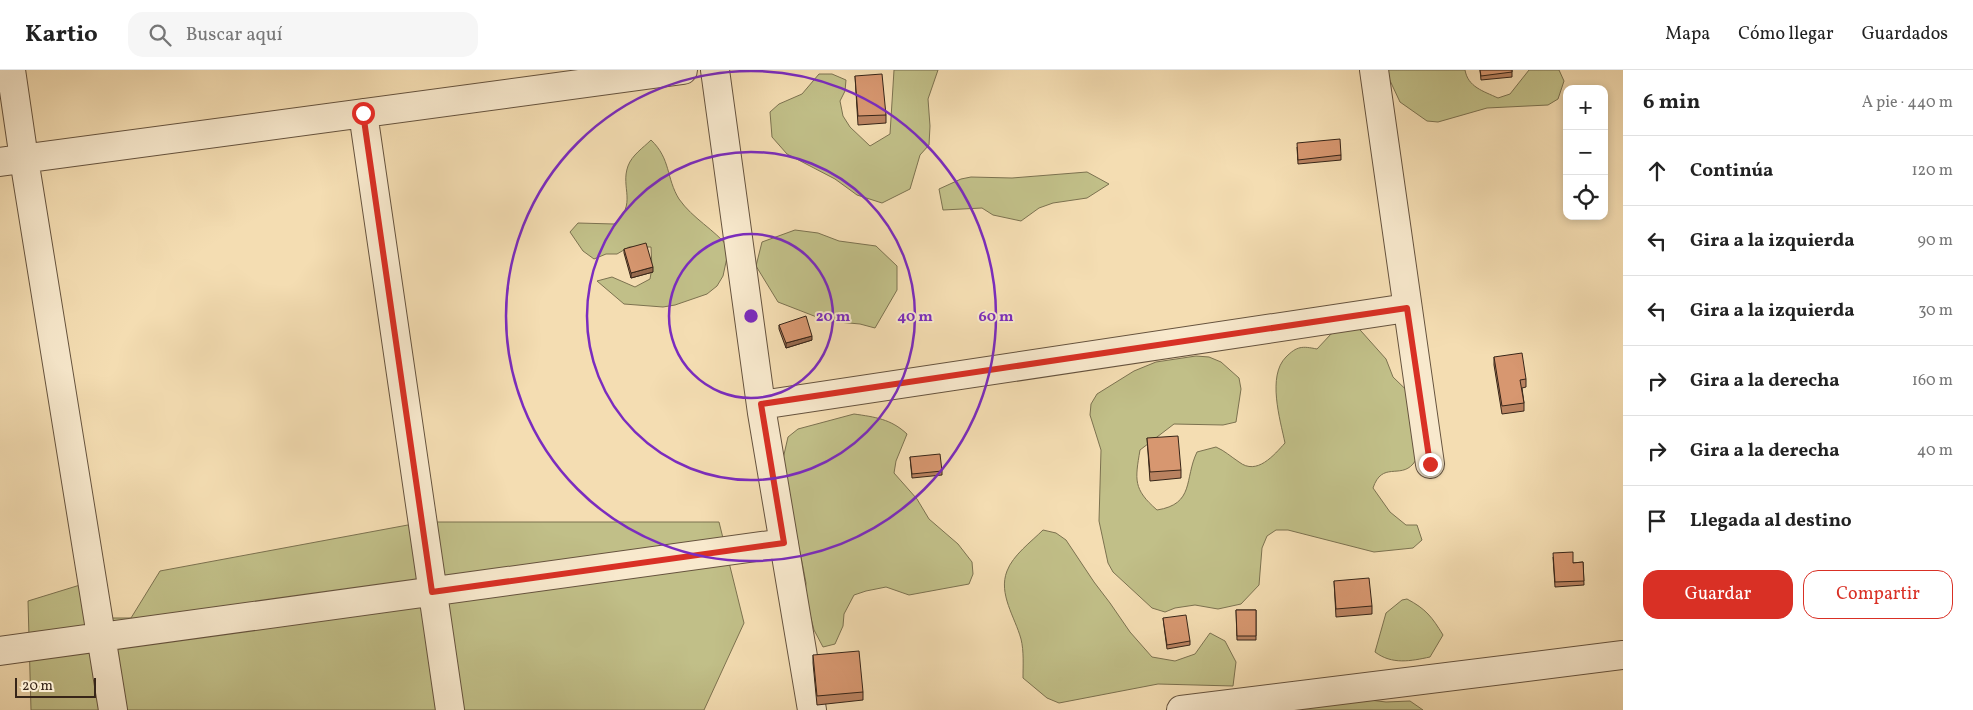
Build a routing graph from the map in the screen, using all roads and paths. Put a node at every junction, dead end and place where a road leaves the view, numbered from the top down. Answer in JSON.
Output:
{"nodes":[{"id":1,"x":11,"y":70,"type":"edge"},
{"id":2,"x":683,"y":70,"type":"edge"},
{"id":3,"x":716,"y":70,"type":"edge"},
{"id":4,"x":1374,"y":70,"type":"edge"},
{"id":5,"x":640,"y":73,"type":"edge"},
{"id":6,"x":363,"y":113,"type":"junction"},
{"id":7,"x":12,"y":161,"type":"edge"},
{"id":8,"x":1407,"y":308,"type":"junction"},
{"id":9,"x":761,"y":404,"type":"junction"},
{"id":10,"x":1430,"y":464,"type":"dead end"},
{"id":11,"x":784,"y":543,"type":"junction"},
{"id":12,"x":432,"y":592,"type":"junction"},
{"id":13,"x":101,"y":637,"type":"junction"},
{"id":14,"x":0,"y":651,"type":"edge"},
{"id":15,"x":1623,"y":655,"type":"edge"},
{"id":16,"x":113,"y":710,"type":"edge"},
{"id":17,"x":450,"y":710,"type":"edge"},
{"id":18,"x":812,"y":710,"type":"edge"},
{"id":19,"x":1181,"y":710,"type":"edge"}],
"edges":[{"from":1,"to":7,"type":"street"},
{"from":2,"to":5,"type":"street"},
{"from":3,"to":9,"type":"street"},
{"from":4,"to":8,"type":"street"},
{"from":5,"to":6,"type":"street"},
{"from":6,"to":7,"type":"street"},
{"from":6,"to":12,"type":"street"},
{"from":7,"to":13,"type":"street"},
{"from":8,"to":9,"type":"street"},
{"from":8,"to":10,"type":"street"},
{"from":9,"to":11,"type":"street"},
{"from":11,"to":12,"type":"street"},
{"from":11,"to":18,"type":"street"},
{"from":12,"to":13,"type":"street"},
{"from":12,"to":17,"type":"street"},
{"from":13,"to":14,"type":"street"},
{"from":13,"to":16,"type":"street"},
{"from":15,"to":19,"type":"street"}]}
